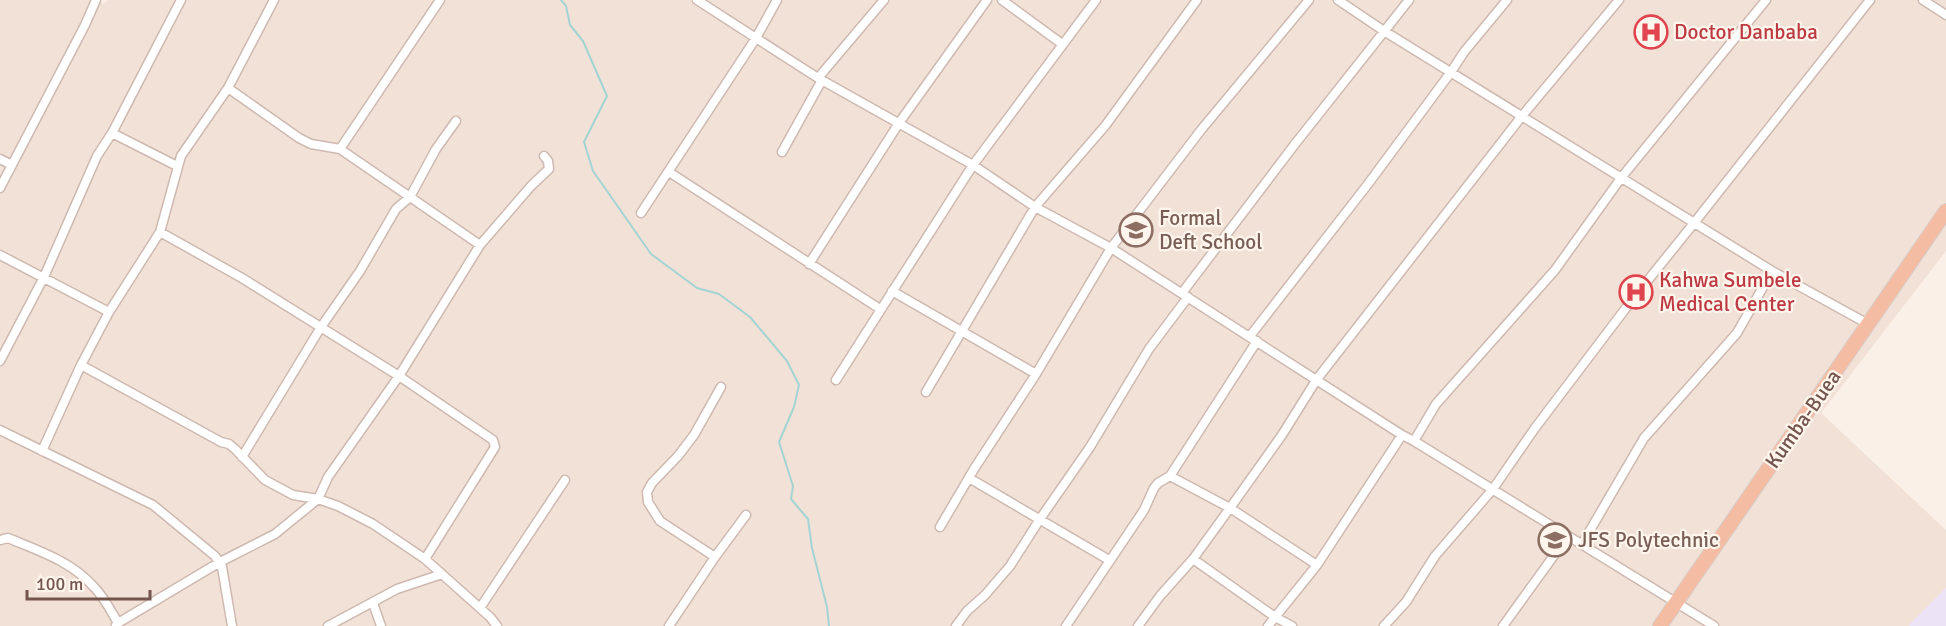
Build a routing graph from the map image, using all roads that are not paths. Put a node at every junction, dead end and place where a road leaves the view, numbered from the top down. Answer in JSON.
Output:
{"nodes":[{"id":1,"x":96,"y":0,"type":"edge"},
{"id":2,"x":181,"y":0,"type":"edge"},
{"id":3,"x":274,"y":0,"type":"edge"},
{"id":4,"x":440,"y":0,"type":"edge"},
{"id":5,"x":697,"y":0,"type":"edge"},
{"id":6,"x":777,"y":0,"type":"edge"},
{"id":7,"x":884,"y":0,"type":"edge"},
{"id":8,"x":987,"y":0,"type":"edge"},
{"id":9,"x":1002,"y":0,"type":"edge"},
{"id":10,"x":1096,"y":0,"type":"edge"},
{"id":11,"x":1197,"y":0,"type":"edge"},
{"id":12,"x":1309,"y":0,"type":"edge"},
{"id":13,"x":1338,"y":0,"type":"edge"},
{"id":14,"x":1409,"y":0,"type":"edge"},
{"id":15,"x":1507,"y":0,"type":"edge"},
{"id":16,"x":1619,"y":0,"type":"edge"},
{"id":17,"x":1766,"y":0,"type":"edge"},
{"id":18,"x":1870,"y":0,"type":"edge"},
{"id":19,"x":1923,"y":0,"type":"edge"},
{"id":20,"x":1946,"y":15,"type":"edge"},
{"id":21,"x":1384,"y":31,"type":"junction"},
{"id":22,"x":756,"y":38,"type":"junction"},
{"id":23,"x":1062,"y":44,"type":"junction"},
{"id":24,"x":1451,"y":72,"type":"junction"},
{"id":25,"x":820,"y":79,"type":"junction"},
{"id":26,"x":228,"y":88,"type":"junction"},
{"id":27,"x":1522,"y":116,"type":"junction"},
{"id":28,"x":456,"y":121,"type":"dead end"},
{"id":29,"x":899,"y":123,"type":"junction"},
{"id":30,"x":112,"y":133,"type":"junction"},
{"id":31,"x":340,"y":149,"type":"junction"},
{"id":32,"x":782,"y":152,"type":"dead end"},
{"id":33,"x":544,"y":156,"type":"dead end"},
{"id":34,"x":0,"y":159,"type":"edge"},
{"id":35,"x":12,"y":165,"type":"junction"},
{"id":36,"x":973,"y":165,"type":"junction"},
{"id":37,"x":177,"y":166,"type":"junction"},
{"id":38,"x":669,"y":171,"type":"junction"},
{"id":39,"x":1621,"y":178,"type":"junction"},
{"id":40,"x":0,"y":188,"type":"edge"},
{"id":41,"x":410,"y":197,"type":"junction"},
{"id":42,"x":1035,"y":207,"type":"junction"},
{"id":43,"x":1946,"y":211,"type":"edge"},
{"id":44,"x":641,"y":213,"type":"dead end"},
{"id":45,"x":1694,"y":224,"type":"junction"},
{"id":46,"x":160,"y":232,"type":"junction"},
{"id":47,"x":480,"y":245,"type":"junction"},
{"id":48,"x":1111,"y":248,"type":"junction"},
{"id":49,"x":0,"y":255,"type":"edge"},
{"id":50,"x":809,"y":264,"type":"junction"},
{"id":51,"x":1772,"y":271,"type":"junction"},
{"id":52,"x":44,"y":277,"type":"junction"},
{"id":53,"x":892,"y":291,"type":"junction"},
{"id":54,"x":1185,"y":295,"type":"junction"},
{"id":55,"x":880,"y":309,"type":"junction"},
{"id":56,"x":109,"y":312,"type":"junction"},
{"id":57,"x":1868,"y":324,"type":"junction"},
{"id":58,"x":321,"y":327,"type":"junction"},
{"id":59,"x":960,"y":331,"type":"junction"},
{"id":60,"x":1253,"y":338,"type":"junction"},
{"id":61,"x":0,"y":361,"type":"edge"},
{"id":62,"x":81,"y":365,"type":"junction"},
{"id":63,"x":1036,"y":374,"type":"junction"},
{"id":64,"x":399,"y":376,"type":"junction"},
{"id":65,"x":1317,"y":379,"type":"junction"},
{"id":66,"x":836,"y":380,"type":"dead end"},
{"id":67,"x":721,"y":387,"type":"dead end"},
{"id":68,"x":926,"y":392,"type":"dead end"},
{"id":69,"x":0,"y":430,"type":"edge"},
{"id":70,"x":1402,"y":435,"type":"junction"},
{"id":71,"x":1414,"y":441,"type":"junction"},
{"id":72,"x":42,"y":451,"type":"junction"},
{"id":73,"x":242,"y":457,"type":"junction"},
{"id":74,"x":1170,"y":476,"type":"junction"},
{"id":75,"x":969,"y":478,"type":"junction"},
{"id":76,"x":565,"y":480,"type":"dead end"},
{"id":77,"x":1493,"y":489,"type":"junction"},
{"id":78,"x":318,"y":499,"type":"junction"},
{"id":79,"x":1230,"y":508,"type":"junction"},
{"id":80,"x":746,"y":515,"type":"dead end"},
{"id":81,"x":1040,"y":519,"type":"junction"},
{"id":82,"x":940,"y":527,"type":"dead end"},
{"id":83,"x":1568,"y":536,"type":"junction"},
{"id":84,"x":0,"y":540,"type":"edge"},
{"id":85,"x":1582,"y":544,"type":"junction"},
{"id":86,"x":715,"y":557,"type":"junction"},
{"id":87,"x":425,"y":558,"type":"junction"},
{"id":88,"x":1193,"y":559,"type":"junction"},
{"id":89,"x":1109,"y":560,"type":"junction"},
{"id":90,"x":220,"y":562,"type":"junction"},
{"id":91,"x":1317,"y":565,"type":"junction"},
{"id":92,"x":442,"y":574,"type":"junction"},
{"id":93,"x":1676,"y":602,"type":"junction"},
{"id":94,"x":373,"y":603,"type":"junction"},
{"id":95,"x":480,"y":608,"type":"junction"},
{"id":96,"x":1275,"y":618,"type":"junction"},
{"id":97,"x":116,"y":624,"type":"edge"},
{"id":98,"x":232,"y":626,"type":"edge"},
{"id":99,"x":328,"y":626,"type":"edge"},
{"id":100,"x":381,"y":626,"type":"edge"},
{"id":101,"x":497,"y":626,"type":"edge"},
{"id":102,"x":669,"y":626,"type":"edge"},
{"id":103,"x":956,"y":626,"type":"edge"},
{"id":104,"x":1066,"y":626,"type":"edge"},
{"id":105,"x":1138,"y":626,"type":"edge"},
{"id":106,"x":1268,"y":626,"type":"edge"},
{"id":107,"x":1292,"y":626,"type":"edge"},
{"id":108,"x":1384,"y":626,"type":"edge"},
{"id":109,"x":1503,"y":626,"type":"edge"},
{"id":110,"x":1660,"y":626,"type":"edge"},
{"id":111,"x":1714,"y":626,"type":"edge"}],
"edges":[{"from":1,"to":35,"type":"street"},
{"from":2,"to":30,"type":"street"},
{"from":3,"to":26,"type":"street"},
{"from":4,"to":31,"type":"street"},
{"from":5,"to":22,"type":"street"},
{"from":6,"to":22,"type":"street"},
{"from":7,"to":25,"type":"street"},
{"from":8,"to":29,"type":"street"},
{"from":9,"to":23,"type":"street"},
{"from":10,"to":23,"type":"street"},
{"from":11,"to":42,"type":"street"},
{"from":12,"to":48,"type":"street"},
{"from":13,"to":21,"type":"street"},
{"from":14,"to":21,"type":"street"},
{"from":15,"to":24,"type":"street"},
{"from":16,"to":27,"type":"street"},
{"from":17,"to":39,"type":"street"},
{"from":18,"to":45,"type":"street"},
{"from":19,"to":20,"type":"street"},
{"from":21,"to":24,"type":"street"},
{"from":21,"to":54,"type":"street"},
{"from":22,"to":25,"type":"street"},
{"from":22,"to":38,"type":"street"},
{"from":23,"to":36,"type":"street"},
{"from":24,"to":27,"type":"street"},
{"from":24,"to":60,"type":"street"},
{"from":25,"to":29,"type":"street"},
{"from":25,"to":32,"type":"street"},
{"from":26,"to":31,"type":"street"},
{"from":26,"to":37,"type":"street"},
{"from":27,"to":39,"type":"street"},
{"from":27,"to":65,"type":"street"},
{"from":28,"to":41,"type":"street"},
{"from":29,"to":36,"type":"street"},
{"from":29,"to":50,"type":"street"},
{"from":30,"to":37,"type":"street"},
{"from":30,"to":52,"type":"street"},
{"from":31,"to":41,"type":"street"},
{"from":33,"to":47,"type":"street"},
{"from":34,"to":35,"type":"street"},
{"from":35,"to":40,"type":"street"},
{"from":36,"to":42,"type":"street"},
{"from":36,"to":53,"type":"street"},
{"from":37,"to":46,"type":"street"},
{"from":38,"to":44,"type":"street"},
{"from":38,"to":50,"type":"street"},
{"from":39,"to":45,"type":"street"},
{"from":39,"to":71,"type":"street"},
{"from":41,"to":47,"type":"street"},
{"from":41,"to":58,"type":"street"},
{"from":42,"to":48,"type":"street"},
{"from":42,"to":59,"type":"street"},
{"from":43,"to":57,"type":"highway","name":"Kumba-Buea"},
{"from":45,"to":51,"type":"street"},
{"from":45,"to":77,"type":"street"},
{"from":46,"to":56,"type":"street"},
{"from":46,"to":58,"type":"street"},
{"from":47,"to":64,"type":"street"},
{"from":48,"to":54,"type":"street"},
{"from":48,"to":63,"type":"street"},
{"from":49,"to":52,"type":"street"},
{"from":50,"to":55,"type":"street"},
{"from":51,"to":57,"type":"street"},
{"from":51,"to":85,"type":"street"},
{"from":52,"to":56,"type":"street"},
{"from":52,"to":61,"type":"street"},
{"from":53,"to":55,"type":"street"},
{"from":53,"to":59,"type":"street"},
{"from":54,"to":60,"type":"street"},
{"from":54,"to":81,"type":"street"},
{"from":55,"to":66,"type":"street"},
{"from":56,"to":62,"type":"street"},
{"from":57,"to":93,"type":"highway","name":"Kumba-Buea"},
{"from":58,"to":64,"type":"street"},
{"from":58,"to":73,"type":"street"},
{"from":59,"to":63,"type":"street"},
{"from":59,"to":68,"type":"street"},
{"from":60,"to":65,"type":"street"},
{"from":60,"to":74,"type":"street"},
{"from":62,"to":72,"type":"street"},
{"from":62,"to":73,"type":"street"},
{"from":63,"to":75,"type":"street"},
{"from":64,"to":78,"type":"street"},
{"from":64,"to":87,"type":"street"},
{"from":65,"to":70,"type":"street"},
{"from":65,"to":79,"type":"street"},
{"from":67,"to":86,"type":"street"},
{"from":69,"to":72,"type":"street"},
{"from":70,"to":71,"type":"street"},
{"from":70,"to":91,"type":"street"},
{"from":71,"to":77,"type":"street"},
{"from":72,"to":90,"type":"street"},
{"from":73,"to":78,"type":"street"},
{"from":74,"to":79,"type":"street"},
{"from":74,"to":89,"type":"street"},
{"from":75,"to":81,"type":"street"},
{"from":75,"to":82,"type":"street"},
{"from":76,"to":95,"type":"street"},
{"from":77,"to":83,"type":"street"},
{"from":77,"to":108,"type":"street"},
{"from":78,"to":87,"type":"street"},
{"from":78,"to":90,"type":"street"},
{"from":79,"to":88,"type":"street"},
{"from":79,"to":91,"type":"street"},
{"from":80,"to":86,"type":"street"},
{"from":81,"to":89,"type":"street"},
{"from":81,"to":103,"type":"street"},
{"from":83,"to":85,"type":"street"},
{"from":83,"to":109,"type":"street"},
{"from":84,"to":97,"type":"street"},
{"from":85,"to":93,"type":"street"},
{"from":86,"to":102,"type":"street"},
{"from":87,"to":92,"type":"street"},
{"from":88,"to":96,"type":"street"},
{"from":88,"to":105,"type":"street"},
{"from":89,"to":104,"type":"street"},
{"from":90,"to":97,"type":"street"},
{"from":90,"to":98,"type":"street"},
{"from":91,"to":96,"type":"street"},
{"from":92,"to":94,"type":"street"},
{"from":92,"to":95,"type":"street"},
{"from":93,"to":110,"type":"highway","name":"Kumba-Buea"},
{"from":93,"to":111,"type":"street"},
{"from":94,"to":99,"type":"street"},
{"from":94,"to":100,"type":"street"},
{"from":95,"to":101,"type":"street"},
{"from":96,"to":106,"type":"street"},
{"from":96,"to":107,"type":"street"}]}
